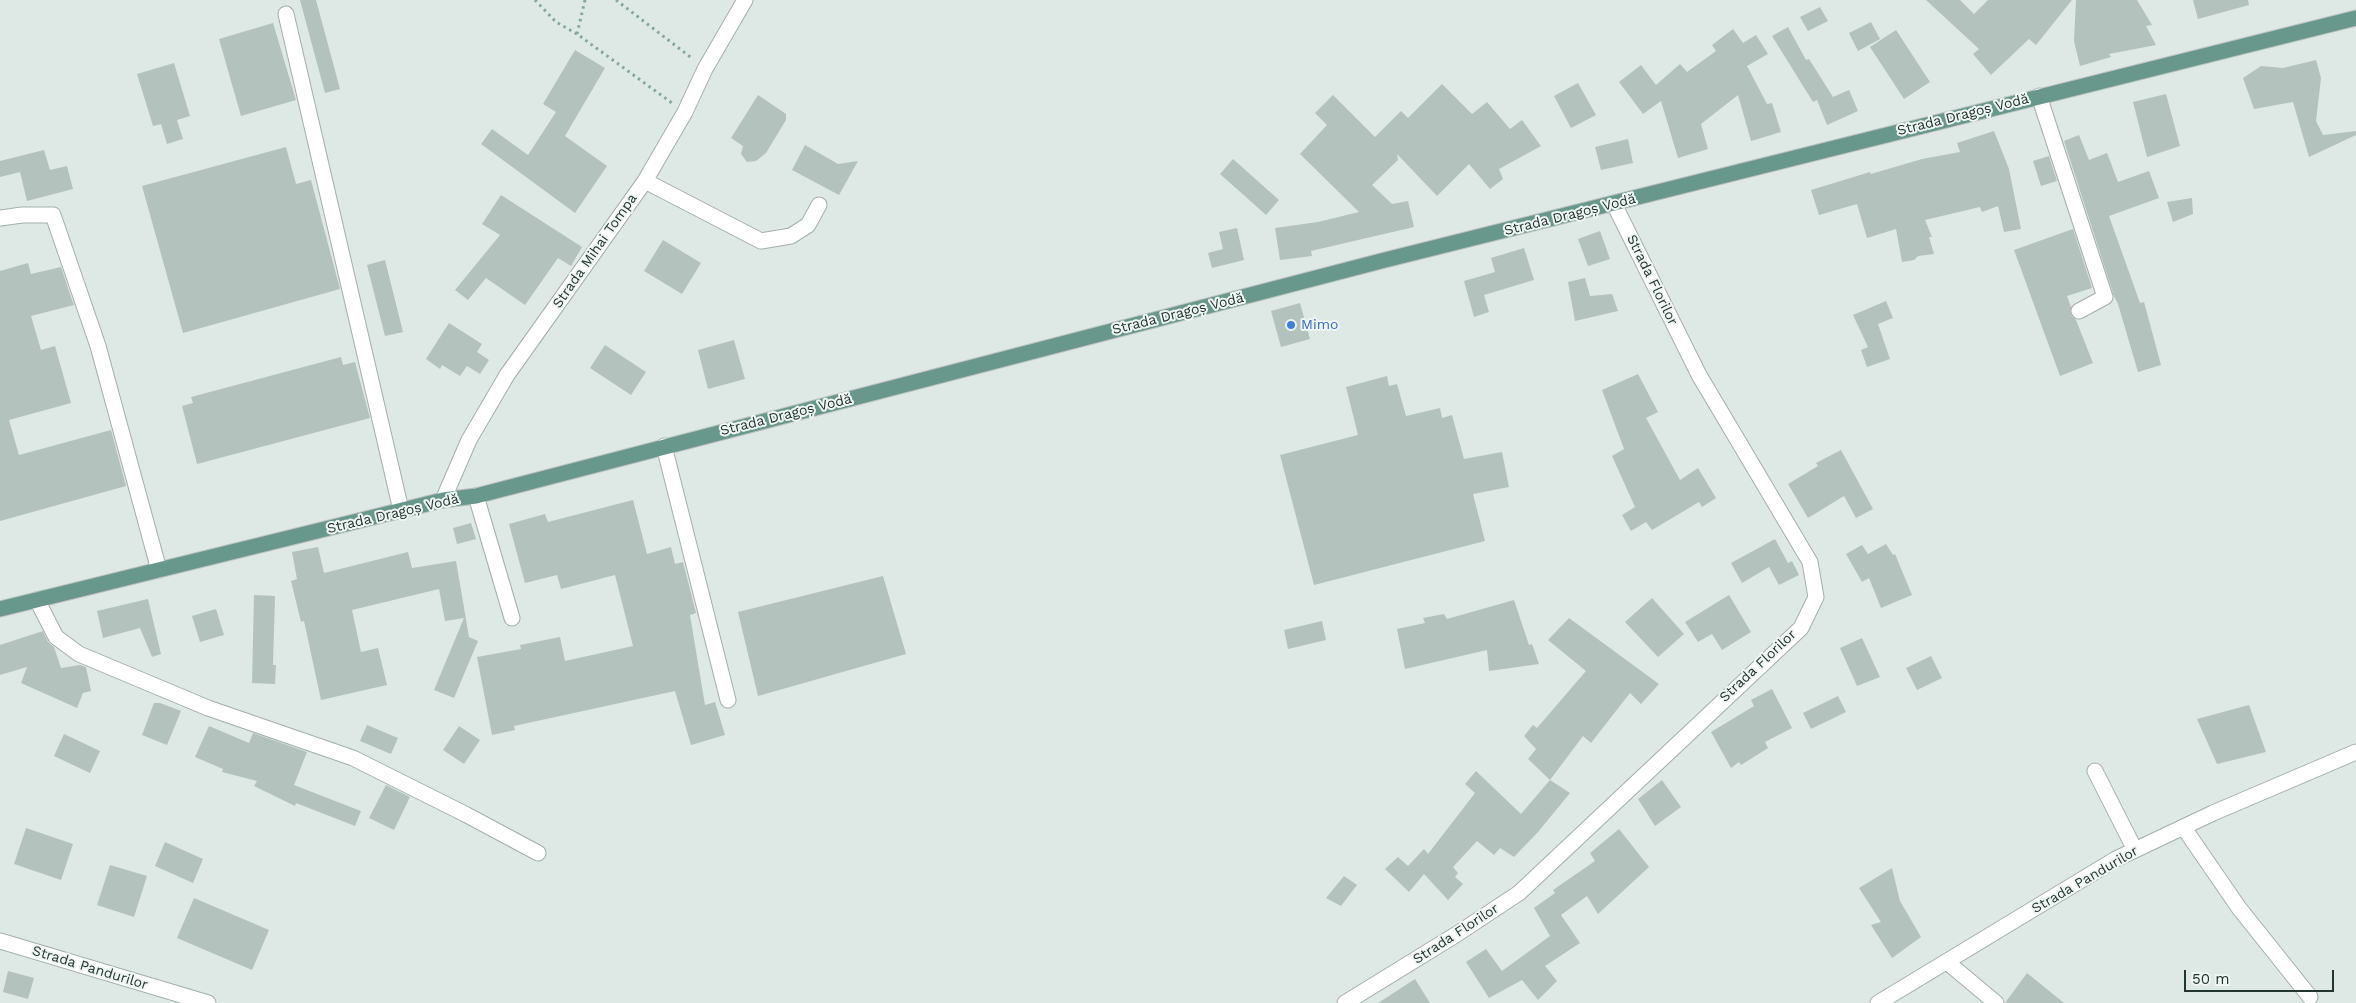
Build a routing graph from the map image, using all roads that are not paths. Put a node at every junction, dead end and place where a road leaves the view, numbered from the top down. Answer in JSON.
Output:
{"nodes":[{"id":1,"x":745,"y":0,"type":"edge"},
{"id":2,"x":286,"y":14,"type":"dead end"},
{"id":3,"x":2356,"y":18,"type":"edge"},
{"id":4,"x":2039,"y":96,"type":"junction"},
{"id":5,"x":645,"y":181,"type":"junction"},
{"id":6,"x":1614,"y":204,"type":"junction"},
{"id":7,"x":820,"y":205,"type":"dead end"},
{"id":8,"x":0,"y":218,"type":"edge"},
{"id":9,"x":2079,"y":311,"type":"dead end"},
{"id":10,"x":664,"y":446,"type":"junction"},
{"id":11,"x":476,"y":496,"type":"junction"},
{"id":12,"x":443,"y":500,"type":"junction"},
{"id":13,"x":401,"y":510,"type":"junction"},
{"id":14,"x":159,"y":570,"type":"junction"},
{"id":15,"x":37,"y":600,"type":"junction"},
{"id":16,"x":0,"y":609,"type":"edge"},
{"id":17,"x":512,"y":618,"type":"dead end"},
{"id":18,"x":728,"y":700,"type":"dead end"},
{"id":19,"x":2356,"y":752,"type":"edge"},
{"id":20,"x":2095,"y":771,"type":"dead end"},
{"id":21,"x":2184,"y":828,"type":"junction"},
{"id":22,"x":2135,"y":850,"type":"junction"},
{"id":23,"x":538,"y":853,"type":"dead end"},
{"id":24,"x":0,"y":941,"type":"edge"},
{"id":25,"x":1947,"y":962,"type":"junction"},
{"id":26,"x":2310,"y":997,"type":"dead end"},
{"id":27,"x":208,"y":1003,"type":"edge"},
{"id":28,"x":1346,"y":1003,"type":"edge"},
{"id":29,"x":1878,"y":1003,"type":"edge"},
{"id":30,"x":1996,"y":1003,"type":"edge"}],
"edges":[{"from":1,"to":5,"type":"street","name":"Strada Mihai Tompa"},
{"from":2,"to":13,"type":"street"},
{"from":3,"to":4,"type":"main road","name":"Strada Dragoș Vodă"},
{"from":4,"to":6,"type":"main road","name":"Strada Dragoș Vodă"},
{"from":4,"to":9,"type":"street"},
{"from":5,"to":7,"type":"street"},
{"from":5,"to":12,"type":"street","name":"Strada Mihai Tompa"},
{"from":6,"to":10,"type":"main road","name":"Strada Dragoș Vodă"},
{"from":6,"to":28,"type":"street","name":"Strada Florilor"},
{"from":8,"to":14,"type":"street"},
{"from":10,"to":11,"type":"main road","name":"Strada Dragoș Vodă"},
{"from":10,"to":18,"type":"street"},
{"from":11,"to":12,"type":"main road","name":"Strada Dragoș Vodă"},
{"from":11,"to":17,"type":"street"},
{"from":12,"to":13,"type":"main road","name":"Strada Dragoș Vodă"},
{"from":13,"to":14,"type":"main road","name":"Strada Dragoș Vodă"},
{"from":14,"to":15,"type":"main road","name":"Strada Dragoș Vodă"},
{"from":15,"to":16,"type":"main road","name":"Strada Dragoș Vodă"},
{"from":15,"to":23,"type":"street"},
{"from":19,"to":21,"type":"street","name":"Strada Pandurilor"},
{"from":20,"to":22,"type":"street"},
{"from":21,"to":22,"type":"street","name":"Strada Pandurilor"},
{"from":21,"to":26,"type":"street"},
{"from":22,"to":25,"type":"street","name":"Strada Pandurilor"},
{"from":24,"to":27,"type":"street","name":"Strada Pandurilor"},
{"from":25,"to":29,"type":"street","name":"Strada Pandurilor"},
{"from":25,"to":30,"type":"street"}]}
